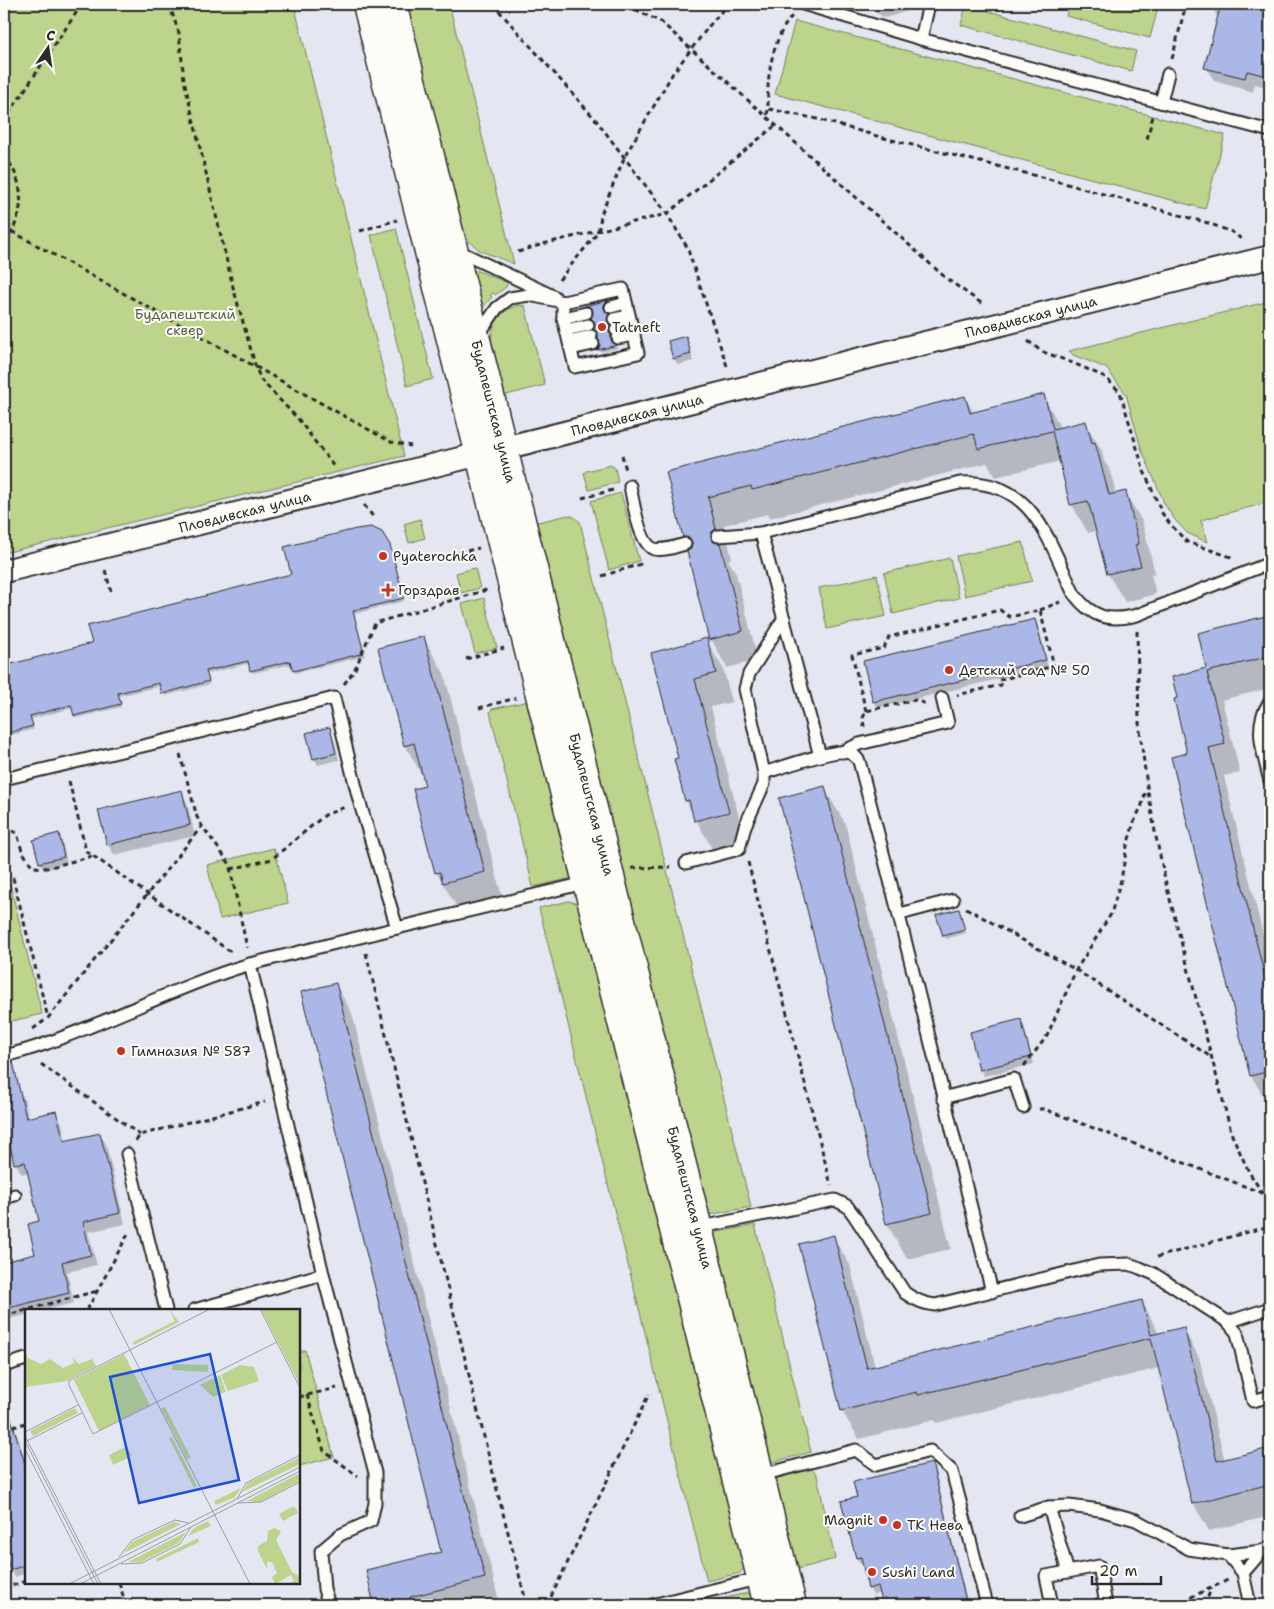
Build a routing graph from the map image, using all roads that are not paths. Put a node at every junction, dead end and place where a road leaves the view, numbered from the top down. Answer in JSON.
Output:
{"nodes":[{"id":1,"x":368,"y":4,"type":"edge"},
{"id":2,"x":392,"y":4,"type":"edge"},
{"id":3,"x":803,"y":4,"type":"edge"},
{"id":4,"x":929,"y":4,"type":"edge"},
{"id":5,"x":921,"y":38,"type":"junction"},
{"id":6,"x":1168,"y":74,"type":"road end"},
{"id":7,"x":1159,"y":102,"type":"junction"},
{"id":8,"x":1270,"y":131,"type":"edge"},
{"id":9,"x":453,"y":248,"type":"junction"},
{"id":10,"x":1270,"y":257,"type":"edge"},
{"id":11,"x":563,"y":302,"type":"junction"},
{"id":12,"x":626,"y":304,"type":"junction"},
{"id":13,"x":611,"y":307,"type":"dead end"},
{"id":14,"x":586,"y":313,"type":"dead end"},
{"id":15,"x":632,"y":325,"type":"junction"},
{"id":16,"x":616,"y":329,"type":"dead end"},
{"id":17,"x":567,"y":335,"type":"junction"},
{"id":18,"x":476,"y":339,"type":"junction"},
{"id":19,"x":492,"y":451,"type":"junction"},
{"id":20,"x":630,"y":486,"type":"road end"},
{"id":21,"x":761,"y":533,"type":"junction"},
{"id":22,"x":718,"y":536,"type":"dead end"},
{"id":23,"x":685,"y":544,"type":"dead end"},
{"id":24,"x":1270,"y":563,"type":"edge"},
{"id":25,"x":4,"y":571,"type":"edge"},
{"id":26,"x":784,"y":618,"type":"junction"},
{"id":27,"x":942,"y":698,"type":"road end"},
{"id":28,"x":1270,"y":702,"type":"edge"},
{"id":29,"x":841,"y":752,"type":"junction"},
{"id":30,"x":820,"y":756,"type":"junction"},
{"id":31,"x":764,"y":773,"type":"junction"},
{"id":32,"x":4,"y":778,"type":"edge"},
{"id":33,"x":1270,"y":782,"type":"edge"},
{"id":34,"x":686,"y":863,"type":"dead end"},
{"id":35,"x":599,"y":879,"type":"junction"},
{"id":36,"x":953,"y":900,"type":"road end"},
{"id":37,"x":900,"y":914,"type":"junction"},
{"id":38,"x":397,"y":928,"type":"junction"},
{"id":39,"x":250,"y":964,"type":"junction"},
{"id":40,"x":4,"y":1056,"type":"edge"},
{"id":41,"x":944,"y":1098,"type":"junction"},
{"id":42,"x":1023,"y":1107,"type":"road end"},
{"id":43,"x":127,"y":1154,"type":"dead end"},
{"id":44,"x":686,"y":1230,"type":"junction"},
{"id":45,"x":323,"y":1274,"type":"junction"},
{"id":46,"x":992,"y":1292,"type":"junction"},
{"id":47,"x":1270,"y":1308,"type":"edge"},
{"id":48,"x":166,"y":1309,"type":"edge"},
{"id":49,"x":198,"y":1309,"type":"edge"},
{"id":50,"x":1228,"y":1322,"type":"junction"},
{"id":51,"x":25,"y":1359,"type":"edge"},
{"id":52,"x":4,"y":1366,"type":"edge"},
{"id":53,"x":1270,"y":1396,"type":"edge"},
{"id":54,"x":748,"y":1478,"type":"junction"},
{"id":55,"x":1049,"y":1507,"type":"junction"},
{"id":56,"x":1020,"y":1516,"type":"dead end"},
{"id":57,"x":1266,"y":1549,"type":"edge"},
{"id":58,"x":1228,"y":1555,"type":"junction"},
{"id":59,"x":1068,"y":1572,"type":"junction"},
{"id":60,"x":1243,"y":1573,"type":"junction"},
{"id":61,"x":761,"y":1578,"type":"junction"},
{"id":62,"x":329,"y":1605,"type":"edge"},
{"id":63,"x":652,"y":1605,"type":"edge"},
{"id":64,"x":768,"y":1605,"type":"edge"},
{"id":65,"x":792,"y":1605,"type":"edge"},
{"id":66,"x":987,"y":1605,"type":"edge"},
{"id":67,"x":1052,"y":1605,"type":"edge"},
{"id":68,"x":1098,"y":1605,"type":"edge"},
{"id":69,"x":1250,"y":1605,"type":"edge"}],
"edges":[{"from":1,"to":19,"type":"street","name":"Будапештская улица"},
{"from":2,"to":9,"type":"street","name":"Будапештская улица"},
{"from":3,"to":5,"type":"lane"},
{"from":4,"to":5,"type":"lane"},
{"from":5,"to":7,"type":"lane"},
{"from":6,"to":7,"type":"lane"},
{"from":7,"to":8,"type":"lane"},
{"from":9,"to":11,"type":"lane"},
{"from":9,"to":18,"type":"street","name":"Будапештская улица"},
{"from":10,"to":19,"type":"street","name":"Пловдивская улица"},
{"from":11,"to":12,"type":"lane"},
{"from":11,"to":17,"type":"lane"},
{"from":11,"to":18,"type":"lane"},
{"from":12,"to":13,"type":"lane"},
{"from":12,"to":15,"type":"lane"},
{"from":14,"to":17,"type":"lane"},
{"from":15,"to":16,"type":"lane"},
{"from":15,"to":17,"type":"lane"},
{"from":17,"to":17,"type":"lane"},
{"from":18,"to":19,"type":"street","name":"Будапештская улица"},
{"from":19,"to":25,"type":"street","name":"Пловдивская улица"},
{"from":19,"to":35,"type":"street","name":"Будапештская улица"},
{"from":20,"to":23,"type":"lane"},
{"from":21,"to":22,"type":"lane"},
{"from":21,"to":24,"type":"lane"},
{"from":21,"to":26,"type":"lane"},
{"from":26,"to":30,"type":"lane"},
{"from":26,"to":31,"type":"lane"},
{"from":27,"to":29,"type":"lane"},
{"from":28,"to":33,"type":"lane"},
{"from":29,"to":30,"type":"lane"},
{"from":29,"to":37,"type":"lane"},
{"from":30,"to":31,"type":"lane"},
{"from":31,"to":34,"type":"lane"},
{"from":32,"to":38,"type":"lane"},
{"from":35,"to":38,"type":"lane"},
{"from":35,"to":44,"type":"street","name":"Будапештская улица"},
{"from":36,"to":37,"type":"lane"},
{"from":37,"to":41,"type":"lane"},
{"from":38,"to":39,"type":"lane"},
{"from":39,"to":40,"type":"lane"},
{"from":39,"to":45,"type":"lane"},
{"from":41,"to":42,"type":"lane"},
{"from":41,"to":46,"type":"lane"},
{"from":43,"to":48,"type":"lane"},
{"from":44,"to":46,"type":"lane"},
{"from":44,"to":54,"type":"street","name":"Будапештская улица"},
{"from":45,"to":49,"type":"lane"},
{"from":45,"to":62,"type":"lane"},
{"from":46,"to":50,"type":"lane"},
{"from":47,"to":50,"type":"lane"},
{"from":50,"to":53,"type":"lane"},
{"from":51,"to":52,"type":"lane"},
{"from":54,"to":61,"type":"street","name":"Будапештская улица"},
{"from":54,"to":65,"type":"street","name":"Будапештская улица"},
{"from":54,"to":66,"type":"lane"},
{"from":55,"to":56,"type":"lane"},
{"from":55,"to":58,"type":"lane"},
{"from":55,"to":59,"type":"lane"},
{"from":57,"to":58,"type":"lane"},
{"from":57,"to":60,"type":"lane"},
{"from":58,"to":60,"type":"lane"},
{"from":59,"to":67,"type":"lane"},
{"from":59,"to":68,"type":"lane"},
{"from":60,"to":69,"type":"lane"},
{"from":61,"to":63,"type":"lane"},
{"from":61,"to":64,"type":"street","name":"Будапештская улица"}]}
